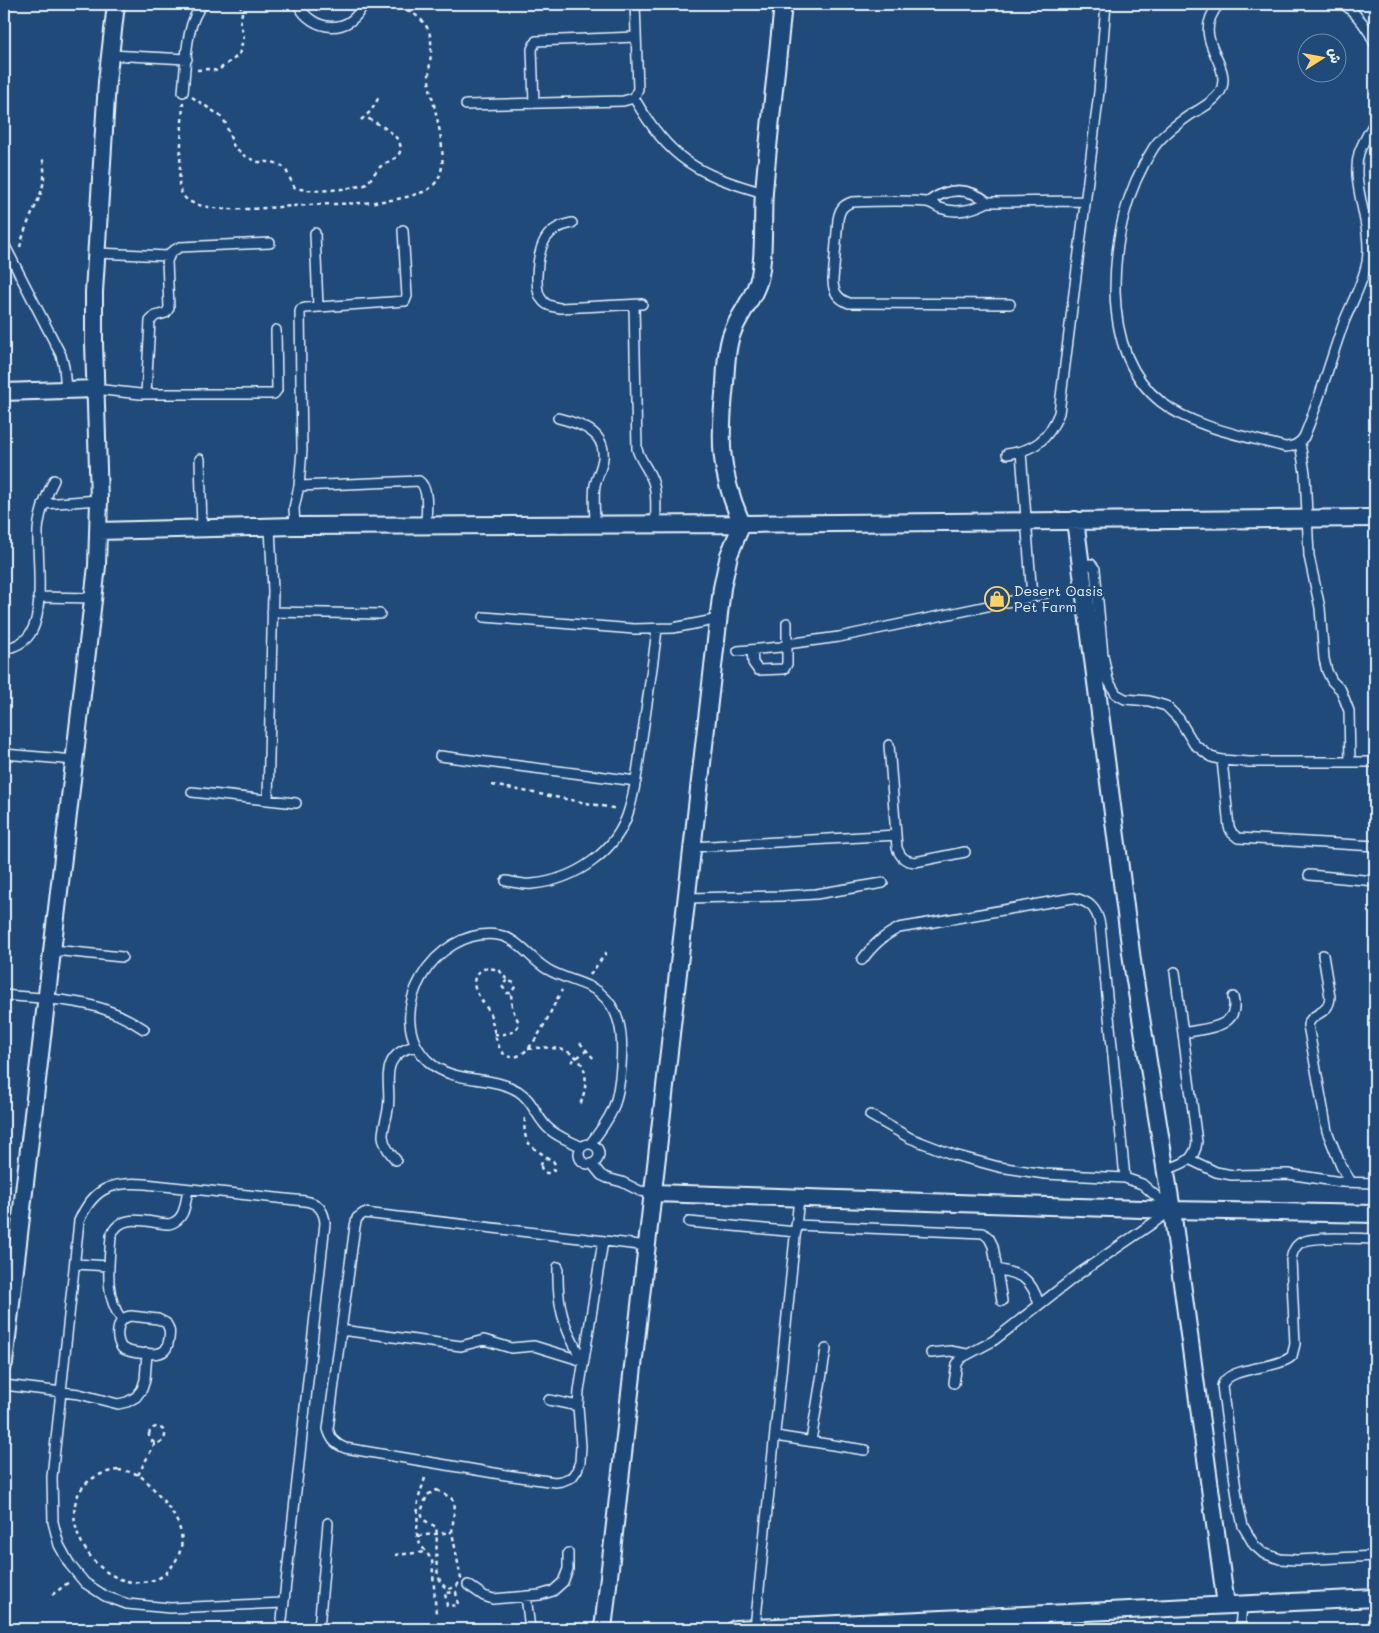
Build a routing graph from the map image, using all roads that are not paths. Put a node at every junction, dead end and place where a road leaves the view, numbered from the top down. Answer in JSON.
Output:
{"nodes":[{"id":1,"x":116,"y":4,"type":"edge"},
{"id":2,"x":203,"y":4,"type":"edge"},
{"id":3,"x":298,"y":4,"type":"edge"},
{"id":4,"x":363,"y":4,"type":"edge"},
{"id":5,"x":635,"y":4,"type":"edge"},
{"id":6,"x":783,"y":4,"type":"edge"},
{"id":7,"x":1106,"y":4,"type":"edge"},
{"id":8,"x":1219,"y":4,"type":"edge"},
{"id":9,"x":1344,"y":4,"type":"edge"},
{"id":10,"x":636,"y":37,"type":"junction"},
{"id":11,"x":1375,"y":44,"type":"edge"},
{"id":12,"x":110,"y":55,"type":"junction"},
{"id":13,"x":187,"y":59,"type":"junction"},
{"id":14,"x":183,"y":92,"type":"road end"},
{"id":15,"x":634,"y":98,"type":"junction"},
{"id":16,"x":534,"y":103,"type":"junction"},
{"id":17,"x":466,"y":105,"type":"dead end"},
{"id":18,"x":1375,"y":122,"type":"edge"},
{"id":19,"x":764,"y":193,"type":"junction"},
{"id":20,"x":928,"y":202,"type":"junction"},
{"id":21,"x":988,"y":202,"type":"junction"},
{"id":22,"x":1085,"y":202,"type":"junction"},
{"id":23,"x":572,"y":223,"type":"dead end"},
{"id":24,"x":403,"y":230,"type":"dead end"},
{"id":25,"x":315,"y":233,"type":"dead end"},
{"id":26,"x":270,"y":243,"type":"dead end"},
{"id":27,"x":4,"y":244,"type":"edge"},
{"id":28,"x":96,"y":253,"type":"junction"},
{"id":29,"x":168,"y":256,"type":"junction"},
{"id":30,"x":1010,"y":304,"type":"dead end"},
{"id":31,"x":318,"y":307,"type":"junction"},
{"id":32,"x":276,"y":330,"type":"dead end"},
{"id":33,"x":95,"y":389,"type":"junction"},
{"id":34,"x":66,"y":390,"type":"junction"},
{"id":35,"x":4,"y":392,"type":"edge"},
{"id":36,"x":146,"y":394,"type":"junction"},
{"id":37,"x":558,"y":418,"type":"dead end"},
{"id":38,"x":1300,"y":443,"type":"junction"},
{"id":39,"x":1021,"y":452,"type":"junction"},
{"id":40,"x":1006,"y":454,"type":"dead end"},
{"id":41,"x":200,"y":459,"type":"dead end"},
{"id":42,"x":54,"y":480,"type":"dead end"},
{"id":43,"x":299,"y":486,"type":"junction"},
{"id":44,"x":99,"y":500,"type":"junction"},
{"id":45,"x":43,"y":504,"type":"junction"},
{"id":46,"x":1308,"y":518,"type":"junction"},
{"id":47,"x":1375,"y":518,"type":"edge"},
{"id":48,"x":1026,"y":520,"type":"junction"},
{"id":49,"x":1075,"y":520,"type":"junction"},
{"id":50,"x":656,"y":524,"type":"junction"},
{"id":51,"x":742,"y":524,"type":"junction"},
{"id":52,"x":426,"y":525,"type":"junction"},
{"id":53,"x":596,"y":525,"type":"junction"},
{"id":54,"x":294,"y":526,"type":"junction"},
{"id":55,"x":270,"y":527,"type":"junction"},
{"id":56,"x":202,"y":528,"type":"junction"},
{"id":57,"x":99,"y":531,"type":"junction"},
{"id":58,"x":1081,"y":566,"type":"junction"},
{"id":59,"x":1045,"y":594,"type":"dead end"},
{"id":60,"x":38,"y":597,"type":"junction"},
{"id":61,"x":1032,"y":597,"type":"junction"},
{"id":62,"x":94,"y":598,"type":"junction"},
{"id":63,"x":272,"y":612,"type":"junction"},
{"id":64,"x":380,"y":614,"type":"dead end"},
{"id":65,"x":484,"y":617,"type":"dead end"},
{"id":66,"x":719,"y":619,"type":"junction"},
{"id":67,"x":787,"y":623,"type":"dead end"},
{"id":68,"x":657,"y":629,"type":"junction"},
{"id":69,"x":787,"y":644,"type":"junction"},
{"id":70,"x":4,"y":649,"type":"edge"},
{"id":71,"x":752,"y":650,"type":"junction"},
{"id":72,"x":738,"y":651,"type":"dead end"},
{"id":73,"x":889,"y":746,"type":"dead end"},
{"id":74,"x":4,"y":754,"type":"edge"},
{"id":75,"x":440,"y":756,"type":"dead end"},
{"id":76,"x":75,"y":760,"type":"junction"},
{"id":77,"x":1222,"y":760,"type":"junction"},
{"id":78,"x":1350,"y":762,"type":"junction"},
{"id":79,"x":1375,"y":762,"type":"edge"},
{"id":80,"x":636,"y":781,"type":"junction"},
{"id":81,"x":192,"y":792,"type":"dead end"},
{"id":82,"x":268,"y":800,"type":"junction"},
{"id":83,"x":296,"y":803,"type":"dead end"},
{"id":84,"x":896,"y":835,"type":"junction"},
{"id":85,"x":1375,"y":846,"type":"edge"},
{"id":86,"x":693,"y":847,"type":"junction"},
{"id":87,"x":965,"y":852,"type":"dead end"},
{"id":88,"x":1309,"y":875,"type":"dead end"},
{"id":89,"x":506,"y":881,"type":"dead end"},
{"id":90,"x":1375,"y":881,"type":"edge"},
{"id":91,"x":883,"y":883,"type":"dead end"},
{"id":92,"x":687,"y":898,"type":"junction"},
{"id":93,"x":53,"y":950,"type":"junction"},
{"id":94,"x":1323,"y":956,"type":"dead end"},
{"id":95,"x":122,"y":957,"type":"dead end"},
{"id":96,"x":862,"y":960,"type":"dead end"},
{"id":97,"x":1175,"y":972,"type":"dead end"},
{"id":98,"x":4,"y":995,"type":"edge"},
{"id":99,"x":1233,"y":997,"type":"dead end"},
{"id":100,"x":47,"y":999,"type":"junction"},
{"id":101,"x":144,"y":1029,"type":"dead end"},
{"id":102,"x":1183,"y":1033,"type":"junction"},
{"id":103,"x":416,"y":1046,"type":"junction"},
{"id":104,"x":870,"y":1115,"type":"dead end"},
{"id":105,"x":586,"y":1145,"type":"junction"},
{"id":106,"x":1190,"y":1159,"type":"junction"},
{"id":107,"x":396,"y":1160,"type":"dead end"},
{"id":108,"x":592,"y":1164,"type":"junction"},
{"id":109,"x":1165,"y":1170,"type":"junction"},
{"id":110,"x":1125,"y":1178,"type":"junction"},
{"id":111,"x":1351,"y":1182,"type":"junction"},
{"id":112,"x":1375,"y":1183,"type":"edge"},
{"id":113,"x":188,"y":1189,"type":"junction"},
{"id":114,"x":654,"y":1193,"type":"junction"},
{"id":115,"x":799,"y":1198,"type":"junction"},
{"id":116,"x":1172,"y":1210,"type":"junction"},
{"id":117,"x":1375,"y":1214,"type":"edge"},
{"id":118,"x":689,"y":1222,"type":"dead end"},
{"id":119,"x":796,"y":1228,"type":"junction"},
{"id":120,"x":1375,"y":1238,"type":"edge"},
{"id":121,"x":603,"y":1241,"type":"junction"},
{"id":122,"x":648,"y":1246,"type":"junction"},
{"id":123,"x":75,"y":1264,"type":"junction"},
{"id":124,"x":109,"y":1266,"type":"junction"},
{"id":125,"x":558,"y":1266,"type":"dead end"},
{"id":126,"x":996,"y":1269,"type":"junction"},
{"id":127,"x":9,"y":1282,"type":"edge"},
{"id":128,"x":1002,"y":1301,"type":"dead end"},
{"id":129,"x":1039,"y":1304,"type":"junction"},
{"id":130,"x":122,"y":1319,"type":"junction"},
{"id":131,"x":341,"y":1330,"type":"junction"},
{"id":132,"x":826,"y":1349,"type":"dead end"},
{"id":133,"x":147,"y":1353,"type":"junction"},
{"id":134,"x":931,"y":1353,"type":"dead end"},
{"id":135,"x":967,"y":1354,"type":"junction"},
{"id":136,"x":584,"y":1361,"type":"junction"},
{"id":137,"x":4,"y":1363,"type":"edge"},
{"id":138,"x":954,"y":1383,"type":"dead end"},
{"id":139,"x":4,"y":1385,"type":"edge"},
{"id":140,"x":61,"y":1392,"type":"junction"},
{"id":141,"x":548,"y":1400,"type":"dead end"},
{"id":142,"x":578,"y":1406,"type":"junction"},
{"id":143,"x":775,"y":1436,"type":"junction"},
{"id":144,"x":811,"y":1441,"type":"junction"},
{"id":145,"x":865,"y":1450,"type":"dead end"},
{"id":146,"x":328,"y":1523,"type":"dead end"},
{"id":147,"x":568,"y":1553,"type":"dead end"},
{"id":148,"x":1375,"y":1556,"type":"edge"},
{"id":149,"x":468,"y":1585,"type":"dead end"},
{"id":150,"x":526,"y":1596,"type":"junction"},
{"id":151,"x":1375,"y":1598,"type":"edge"},
{"id":152,"x":283,"y":1603,"type":"junction"},
{"id":153,"x":1234,"y":1604,"type":"junction"},
{"id":154,"x":755,"y":1628,"type":"edge"},
{"id":155,"x":280,"y":1629,"type":"edge"},
{"id":156,"x":319,"y":1629,"type":"edge"},
{"id":157,"x":530,"y":1629,"type":"edge"},
{"id":158,"x":603,"y":1629,"type":"edge"},
{"id":159,"x":734,"y":1629,"type":"edge"},
{"id":160,"x":1240,"y":1629,"type":"edge"}],
"edges":[{"from":1,"to":12,"type":"street"},
{"from":2,"to":13,"type":"lane"},
{"from":3,"to":4,"type":"lane"},
{"from":5,"to":10,"type":"lane"},
{"from":6,"to":19,"type":"street"},
{"from":7,"to":22,"type":"lane"},
{"from":8,"to":38,"type":"lane"},
{"from":9,"to":11,"type":"lane"},
{"from":10,"to":15,"type":"lane"},
{"from":10,"to":16,"type":"lane"},
{"from":12,"to":13,"type":"lane"},
{"from":12,"to":28,"type":"street"},
{"from":13,"to":14,"type":"lane"},
{"from":15,"to":16,"type":"lane"},
{"from":15,"to":19,"type":"lane"},
{"from":16,"to":17,"type":"lane"},
{"from":18,"to":38,"type":"lane"},
{"from":19,"to":51,"type":"street"},
{"from":20,"to":21,"type":"lane"},
{"from":20,"to":21,"type":"lane"},
{"from":20,"to":30,"type":"lane"},
{"from":21,"to":22,"type":"lane"},
{"from":22,"to":39,"type":"lane"},
{"from":23,"to":50,"type":"lane"},
{"from":24,"to":31,"type":"lane"},
{"from":25,"to":31,"type":"lane"},
{"from":26,"to":29,"type":"lane"},
{"from":27,"to":34,"type":"lane"},
{"from":28,"to":29,"type":"lane"},
{"from":28,"to":33,"type":"street"},
{"from":29,"to":36,"type":"lane"},
{"from":31,"to":43,"type":"lane"},
{"from":32,"to":36,"type":"lane"},
{"from":33,"to":34,"type":"street"},
{"from":33,"to":36,"type":"lane"},
{"from":33,"to":44,"type":"street"},
{"from":34,"to":35,"type":"street"},
{"from":37,"to":53,"type":"lane"},
{"from":38,"to":46,"type":"lane"},
{"from":39,"to":40,"type":"lane"},
{"from":39,"to":48,"type":"lane"},
{"from":41,"to":56,"type":"lane"},
{"from":42,"to":45,"type":"lane"},
{"from":43,"to":52,"type":"lane"},
{"from":43,"to":54,"type":"lane"},
{"from":44,"to":45,"type":"lane"},
{"from":44,"to":57,"type":"street"},
{"from":45,"to":60,"type":"lane"},
{"from":46,"to":47,"type":"street"},
{"from":46,"to":49,"type":"street"},
{"from":46,"to":78,"type":"lane"},
{"from":48,"to":49,"type":"street"},
{"from":48,"to":51,"type":"street"},
{"from":48,"to":61,"type":"lane"},
{"from":49,"to":58,"type":"street"},
{"from":50,"to":51,"type":"street"},
{"from":50,"to":53,"type":"street"},
{"from":51,"to":66,"type":"street"},
{"from":52,"to":53,"type":"street"},
{"from":52,"to":54,"type":"street"},
{"from":54,"to":55,"type":"street"},
{"from":55,"to":56,"type":"street"},
{"from":55,"to":63,"type":"lane"},
{"from":56,"to":57,"type":"street"},
{"from":57,"to":62,"type":"street"},
{"from":58,"to":77,"type":"lane"},
{"from":58,"to":109,"type":"street"},
{"from":59,"to":61,"type":"lane"},
{"from":60,"to":62,"type":"lane"},
{"from":60,"to":70,"type":"lane"},
{"from":61,"to":69,"type":"lane"},
{"from":62,"to":76,"type":"street"},
{"from":63,"to":64,"type":"lane"},
{"from":63,"to":82,"type":"lane"},
{"from":65,"to":68,"type":"lane"},
{"from":66,"to":68,"type":"lane"},
{"from":66,"to":86,"type":"street"},
{"from":67,"to":69,"type":"lane"},
{"from":68,"to":80,"type":"lane"},
{"from":69,"to":71,"type":"lane"},
{"from":69,"to":71,"type":"lane"},
{"from":71,"to":72,"type":"lane"},
{"from":73,"to":84,"type":"lane"},
{"from":74,"to":76,"type":"lane"},
{"from":75,"to":80,"type":"lane"},
{"from":76,"to":93,"type":"street"},
{"from":77,"to":78,"type":"lane"},
{"from":77,"to":85,"type":"lane"},
{"from":78,"to":79,"type":"lane"},
{"from":80,"to":89,"type":"lane"},
{"from":81,"to":82,"type":"lane"},
{"from":82,"to":83,"type":"lane"},
{"from":84,"to":86,"type":"lane"},
{"from":84,"to":87,"type":"lane"},
{"from":86,"to":92,"type":"street"},
{"from":88,"to":90,"type":"lane"},
{"from":91,"to":92,"type":"lane"},
{"from":92,"to":114,"type":"street"},
{"from":93,"to":95,"type":"lane"},
{"from":93,"to":100,"type":"street"},
{"from":94,"to":111,"type":"lane"},
{"from":96,"to":110,"type":"lane"},
{"from":97,"to":102,"type":"lane"},
{"from":98,"to":100,"type":"lane"},
{"from":99,"to":102,"type":"lane"},
{"from":100,"to":101,"type":"lane"},
{"from":100,"to":127,"type":"street"},
{"from":102,"to":106,"type":"lane"},
{"from":103,"to":105,"type":"lane"},
{"from":103,"to":105,"type":"lane"},
{"from":103,"to":107,"type":"lane"},
{"from":104,"to":110,"type":"lane"},
{"from":105,"to":108,"type":"lane"},
{"from":105,"to":108,"type":"lane"},
{"from":106,"to":109,"type":"lane"},
{"from":106,"to":111,"type":"lane"},
{"from":108,"to":114,"type":"lane"},
{"from":109,"to":116,"type":"street"},
{"from":110,"to":116,"type":"lane"},
{"from":111,"to":112,"type":"lane"},
{"from":113,"to":123,"type":"lane"},
{"from":113,"to":124,"type":"lane"},
{"from":113,"to":152,"type":"lane"},
{"from":114,"to":115,"type":"street"},
{"from":114,"to":122,"type":"street"},
{"from":115,"to":116,"type":"street"},
{"from":115,"to":119,"type":"lane"},
{"from":116,"to":117,"type":"street"},
{"from":116,"to":129,"type":"lane"},
{"from":116,"to":153,"type":"street"},
{"from":118,"to":119,"type":"lane"},
{"from":119,"to":126,"type":"lane"},
{"from":119,"to":143,"type":"lane"},
{"from":120,"to":148,"type":"lane"},
{"from":121,"to":122,"type":"lane"},
{"from":121,"to":131,"type":"lane"},
{"from":121,"to":136,"type":"lane"},
{"from":122,"to":158,"type":"street"},
{"from":123,"to":124,"type":"lane"},
{"from":123,"to":140,"type":"lane"},
{"from":124,"to":130,"type":"lane"},
{"from":125,"to":136,"type":"lane"},
{"from":126,"to":128,"type":"lane"},
{"from":126,"to":129,"type":"lane"},
{"from":127,"to":137,"type":"street"},
{"from":129,"to":135,"type":"lane"},
{"from":130,"to":133,"type":"lane"},
{"from":130,"to":133,"type":"lane"},
{"from":131,"to":136,"type":"lane"},
{"from":131,"to":142,"type":"lane"},
{"from":132,"to":144,"type":"lane"},
{"from":133,"to":140,"type":"lane"},
{"from":134,"to":135,"type":"lane"},
{"from":135,"to":138,"type":"lane"},
{"from":136,"to":142,"type":"lane"},
{"from":139,"to":140,"type":"lane"},
{"from":140,"to":152,"type":"lane"},
{"from":141,"to":142,"type":"lane"},
{"from":143,"to":144,"type":"lane"},
{"from":143,"to":154,"type":"lane"},
{"from":144,"to":145,"type":"lane"},
{"from":146,"to":156,"type":"lane"},
{"from":147,"to":150,"type":"lane"},
{"from":149,"to":150,"type":"lane"},
{"from":150,"to":157,"type":"lane"},
{"from":151,"to":153,"type":"street"},
{"from":152,"to":155,"type":"lane"},
{"from":153,"to":154,"type":"street"},
{"from":153,"to":160,"type":"lane"},
{"from":154,"to":159,"type":"street"}]}
